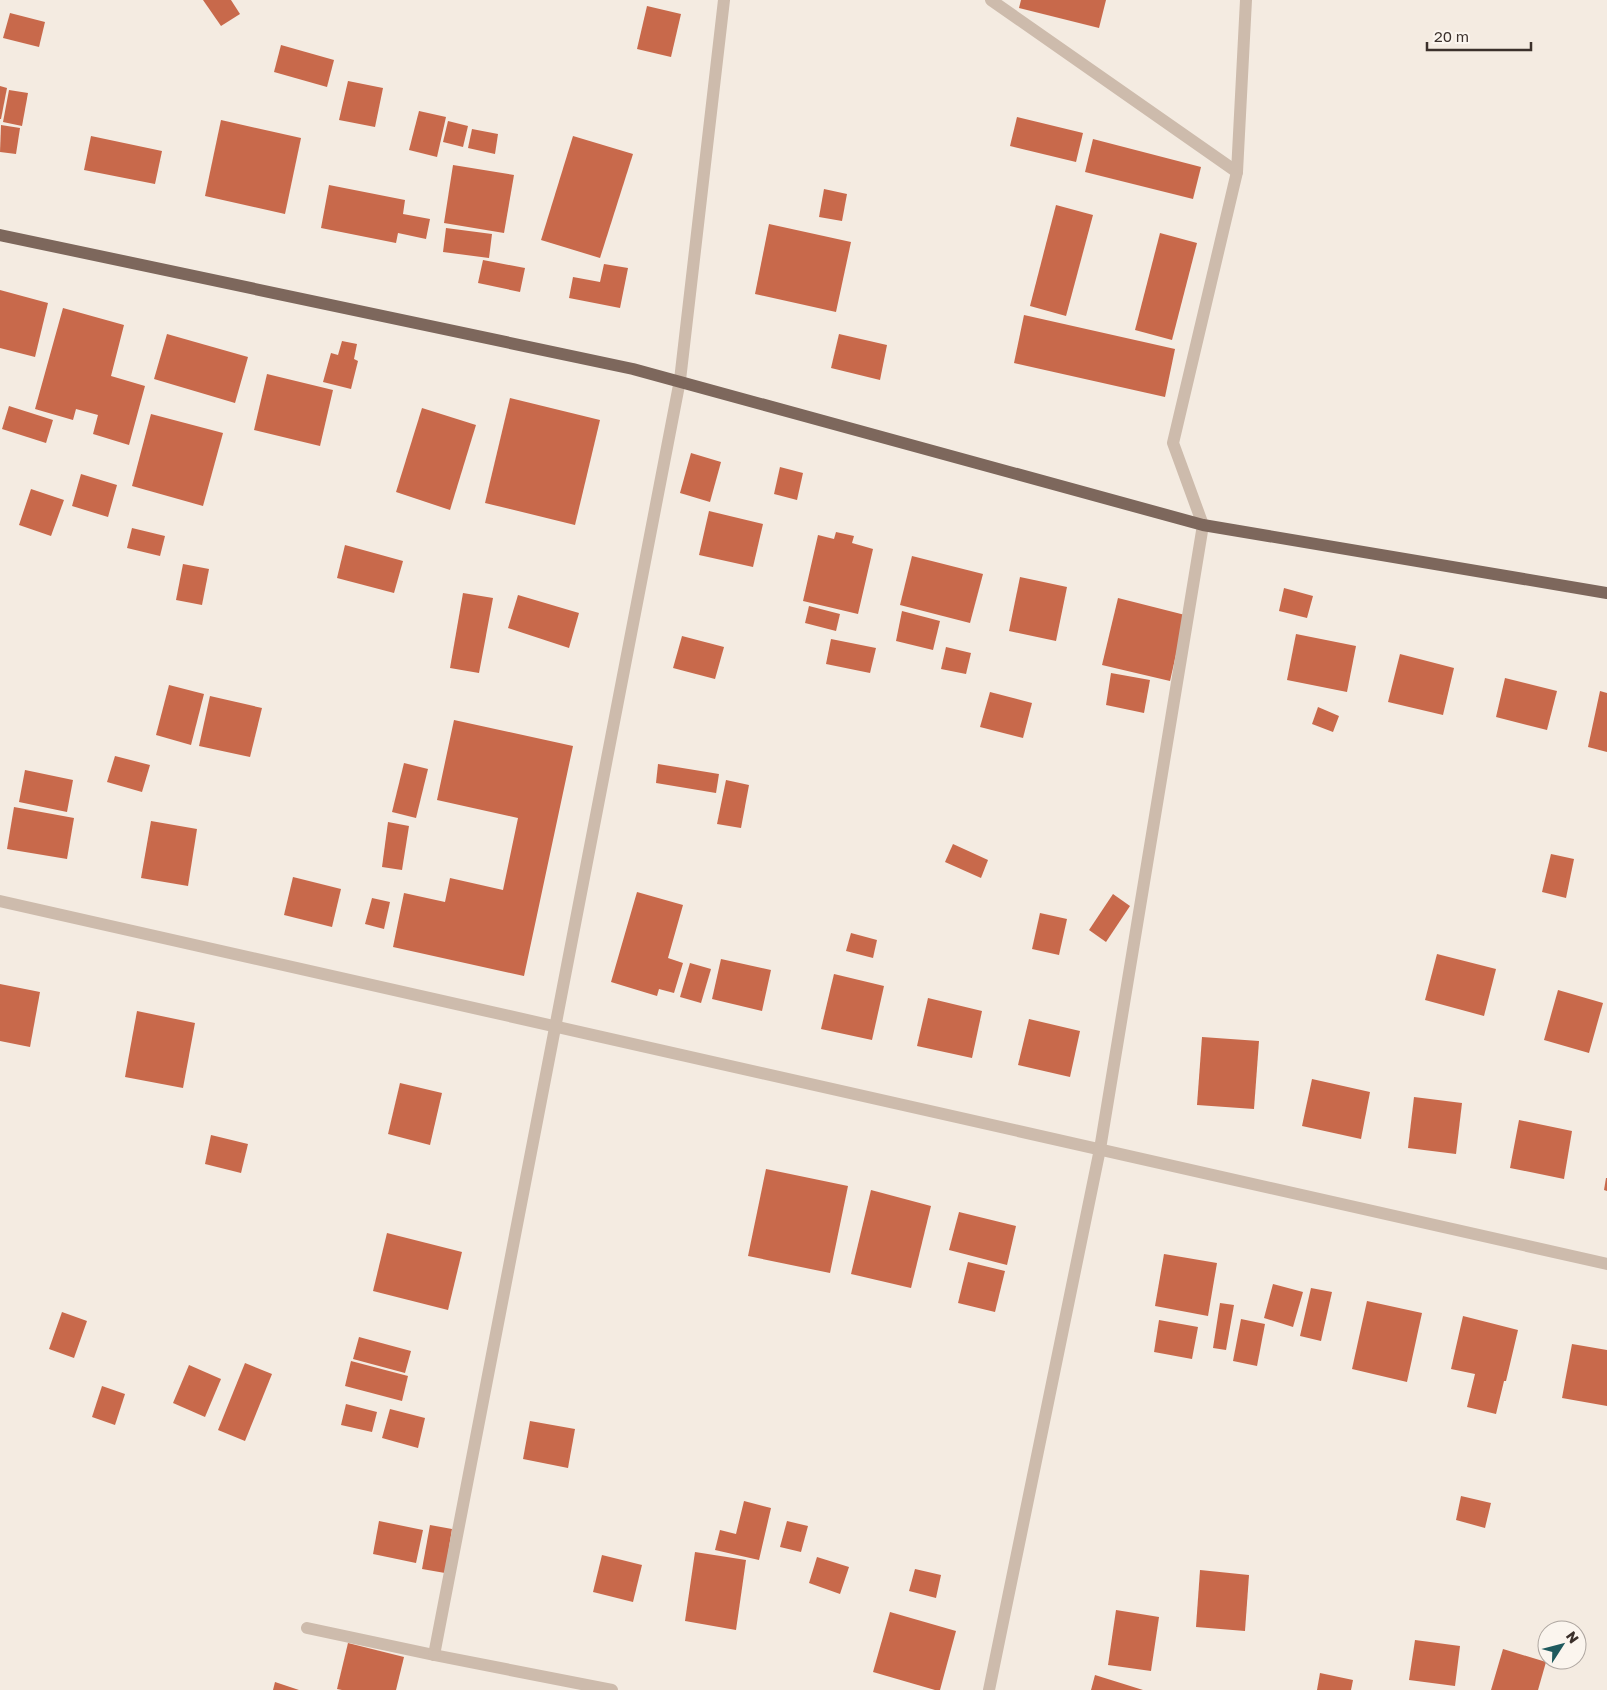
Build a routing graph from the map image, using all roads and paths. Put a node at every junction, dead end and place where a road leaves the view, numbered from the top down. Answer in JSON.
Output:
{"nodes":[{"id":1,"x":724,"y":0,"type":"edge"},
{"id":2,"x":991,"y":0,"type":"edge"},
{"id":3,"x":1246,"y":0,"type":"edge"},
{"id":4,"x":1237,"y":172,"type":"junction"},
{"id":5,"x":0,"y":235,"type":"edge"},
{"id":6,"x":680,"y":380,"type":"junction"},
{"id":7,"x":1203,"y":525,"type":"junction"},
{"id":8,"x":1607,"y":593,"type":"edge"},
{"id":9,"x":0,"y":901,"type":"edge"},
{"id":10,"x":555,"y":1027,"type":"junction"},
{"id":11,"x":1100,"y":1149,"type":"junction"},
{"id":12,"x":1607,"y":1264,"type":"edge"},
{"id":13,"x":307,"y":1628,"type":"dead end"},
{"id":14,"x":434,"y":1655,"type":"junction"},
{"id":15,"x":612,"y":1690,"type":"edge"},
{"id":16,"x":989,"y":1690,"type":"edge"}],
"edges":[{"from":1,"to":6,"type":"street"},
{"from":2,"to":4,"type":"street"},
{"from":3,"to":4,"type":"street"},
{"from":4,"to":7,"type":"street"},
{"from":5,"to":6,"type":"main road"},
{"from":6,"to":7,"type":"main road"},
{"from":6,"to":10,"type":"street"},
{"from":7,"to":8,"type":"main road"},
{"from":7,"to":11,"type":"street"},
{"from":9,"to":10,"type":"street"},
{"from":10,"to":11,"type":"street"},
{"from":10,"to":14,"type":"street"},
{"from":11,"to":12,"type":"street"},
{"from":11,"to":16,"type":"street"},
{"from":13,"to":14,"type":"street"},
{"from":14,"to":15,"type":"street"}]}
